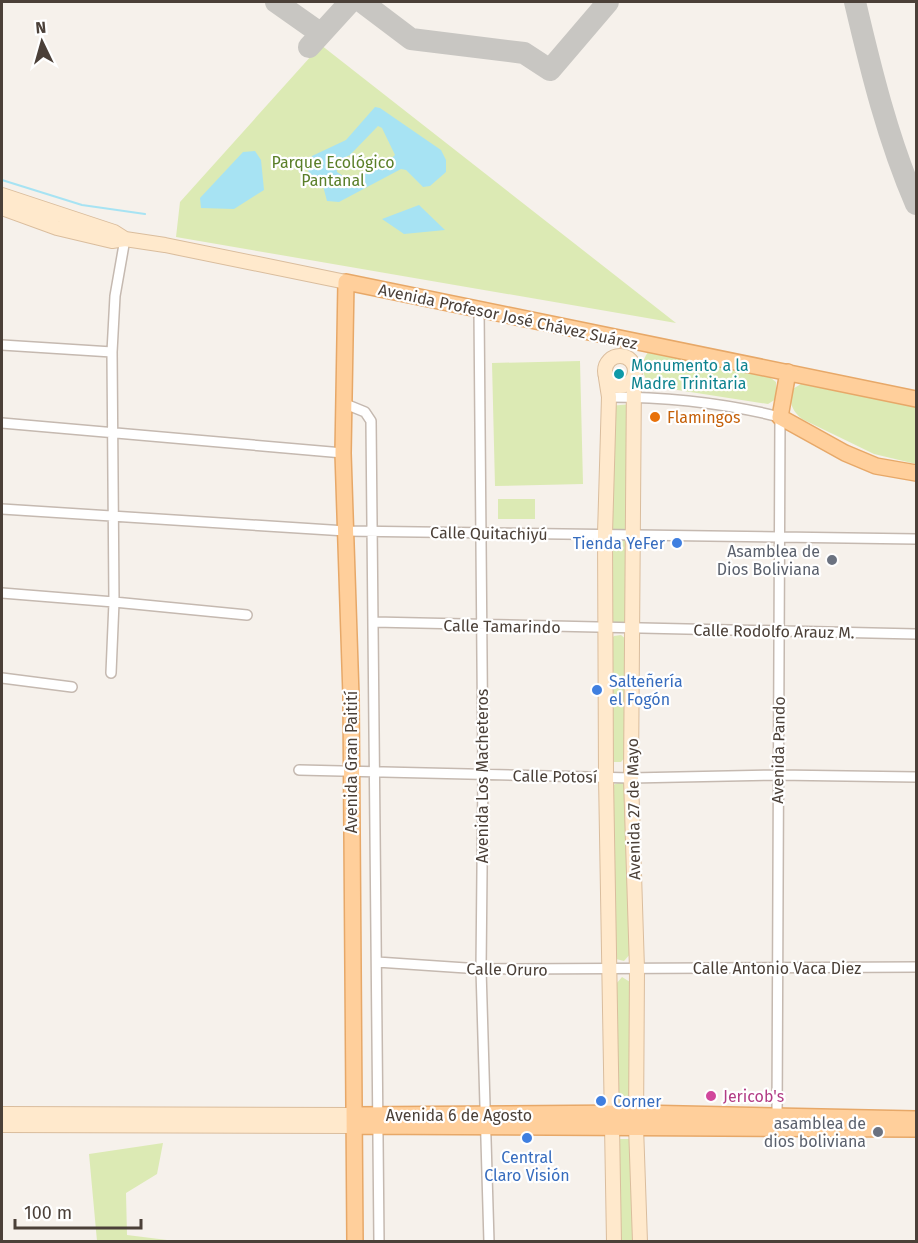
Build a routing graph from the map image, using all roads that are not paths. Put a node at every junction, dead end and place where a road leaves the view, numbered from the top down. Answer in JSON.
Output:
{"nodes":[{"id":1,"x":2,"y":195,"type":"edge"},
{"id":2,"x":2,"y":208,"type":"edge"},
{"id":3,"x":125,"y":239,"type":"junction"},
{"id":4,"x":346,"y":282,"type":"junction"},
{"id":5,"x":479,"y":310,"type":"junction"},
{"id":6,"x":622,"y":340,"type":"junction"},
{"id":7,"x":2,"y":345,"type":"edge"},
{"id":8,"x":112,"y":352,"type":"junction"},
{"id":9,"x":619,"y":357,"type":"junction"},
{"id":10,"x":788,"y":372,"type":"junction"},
{"id":11,"x":634,"y":376,"type":"junction"},
{"id":12,"x":606,"y":378,"type":"junction"},
{"id":13,"x":635,"y":397,"type":"junction"},
{"id":14,"x":609,"y":398,"type":"junction"},
{"id":15,"x":916,"y":399,"type":"edge"},
{"id":16,"x":343,"y":403,"type":"junction"},
{"id":17,"x":780,"y":417,"type":"junction"},
{"id":18,"x":2,"y":423,"type":"edge"},
{"id":19,"x":113,"y":431,"type":"junction"},
{"id":20,"x":343,"y":453,"type":"junction"},
{"id":21,"x":916,"y":473,"type":"edge"},
{"id":22,"x":2,"y":509,"type":"edge"},
{"id":23,"x":113,"y":517,"type":"junction"},
{"id":24,"x":346,"y":531,"type":"junction"},
{"id":25,"x":372,"y":531,"type":"junction"},
{"id":26,"x":481,"y":533,"type":"junction"},
{"id":27,"x":605,"y":534,"type":"junction"},
{"id":28,"x":633,"y":535,"type":"junction"},
{"id":29,"x":780,"y":536,"type":"junction"},
{"id":30,"x":916,"y":539,"type":"edge"},
{"id":31,"x":2,"y":593,"type":"edge"},
{"id":32,"x":114,"y":602,"type":"junction"},
{"id":33,"x":247,"y":615,"type":"dead end"},
{"id":34,"x":374,"y":622,"type":"junction"},
{"id":35,"x":482,"y":626,"type":"junction"},
{"id":36,"x":606,"y":628,"type":"junction"},
{"id":37,"x":631,"y":629,"type":"junction"},
{"id":38,"x":780,"y":632,"type":"junction"},
{"id":39,"x":916,"y":633,"type":"edge"},
{"id":40,"x":111,"y":673,"type":"dead end"},
{"id":41,"x":2,"y":678,"type":"edge"},
{"id":42,"x":72,"y":687,"type":"dead end"},
{"id":43,"x":298,"y":770,"type":"dead end"},
{"id":44,"x":351,"y":770,"type":"junction"},
{"id":45,"x":375,"y":771,"type":"junction"},
{"id":46,"x":483,"y":774,"type":"junction"},
{"id":47,"x":777,"y":775,"type":"junction"},
{"id":48,"x":606,"y":777,"type":"junction"},
{"id":49,"x":916,"y":777,"type":"edge"},
{"id":50,"x":631,"y":778,"type":"junction"},
{"id":51,"x":377,"y":962,"type":"junction"},
{"id":52,"x":776,"y":967,"type":"junction"},
{"id":53,"x":916,"y":967,"type":"edge"},
{"id":54,"x":481,"y":969,"type":"junction"},
{"id":55,"x":637,"y":969,"type":"junction"},
{"id":56,"x":608,"y":970,"type":"junction"},
{"id":57,"x":916,"y":1119,"type":"edge"},
{"id":58,"x":2,"y":1120,"type":"edge"},
{"id":59,"x":613,"y":1120,"type":"junction"},
{"id":60,"x":637,"y":1120,"type":"junction"},
{"id":61,"x":354,"y":1121,"type":"junction"},
{"id":62,"x":377,"y":1121,"type":"junction"},
{"id":63,"x":487,"y":1122,"type":"junction"},
{"id":64,"x":777,"y":1122,"type":"junction"},
{"id":65,"x":916,"y":1129,"type":"edge"},
{"id":66,"x":355,"y":1242,"type":"edge"},
{"id":67,"x":379,"y":1242,"type":"edge"},
{"id":68,"x":489,"y":1242,"type":"edge"},
{"id":69,"x":614,"y":1242,"type":"edge"},
{"id":70,"x":640,"y":1242,"type":"edge"}],
"edges":[{"from":1,"to":3,"type":"main road"},
{"from":2,"to":3,"type":"main road"},
{"from":3,"to":4,"type":"main road"},
{"from":3,"to":8,"type":"street"},
{"from":4,"to":5,"type":"main road","name":"Avenida Profesor José Chávez Suárez"},
{"from":4,"to":16,"type":"main road","name":"Avenida Gran Paitití"},
{"from":5,"to":6,"type":"main road","name":"Avenida Profesor José Chávez Suárez"},
{"from":5,"to":26,"type":"street","name":"Avenida Los Macheteros"},
{"from":6,"to":9,"type":"main road"},
{"from":6,"to":10,"type":"main road","name":"Avenida Profesor José Chávez Suárez"},
{"from":7,"to":8,"type":"street"},
{"from":8,"to":19,"type":"street"},
{"from":9,"to":11,"type":"main road"},
{"from":9,"to":12,"type":"main road"},
{"from":10,"to":15,"type":"main road","name":"Avenida Profesor José Chávez Suárez"},
{"from":10,"to":17,"type":"main road","name":"Avenida Pando"},
{"from":11,"to":12,"type":"main road"},
{"from":11,"to":13,"type":"main road","name":"Avenida 27 de Mayo"},
{"from":12,"to":14,"type":"main road","name":"Avenida 27 de Mayo"},
{"from":13,"to":14,"type":"street"},
{"from":13,"to":17,"type":"street"},
{"from":13,"to":28,"type":"main road","name":"Avenida 27 de Mayo"},
{"from":14,"to":27,"type":"main road","name":"Avenida 27 de Mayo"},
{"from":16,"to":20,"type":"main road","name":"Avenida Gran Paitití"},
{"from":16,"to":25,"type":"street"},
{"from":17,"to":21,"type":"main road"},
{"from":17,"to":29,"type":"street","name":"Avenida Pando"},
{"from":18,"to":19,"type":"street"},
{"from":19,"to":20,"type":"street"},
{"from":19,"to":23,"type":"street"},
{"from":20,"to":24,"type":"main road","name":"Avenida Gran Paitití"},
{"from":22,"to":23,"type":"street","name":"Calle Quitachiyú"},
{"from":23,"to":24,"type":"street","name":"Calle Quitachiyú"},
{"from":23,"to":32,"type":"street"},
{"from":24,"to":25,"type":"street","name":"Calle Quitachiyú"},
{"from":24,"to":44,"type":"main road","name":"Avenida Gran Paitití"},
{"from":25,"to":26,"type":"street","name":"Calle Quitachiyú"},
{"from":25,"to":34,"type":"street"},
{"from":26,"to":27,"type":"street","name":"Calle Quitachiyú"},
{"from":26,"to":35,"type":"street","name":"Avenida Los Macheteros"},
{"from":27,"to":28,"type":"street","name":"Calle Quitachiyú"},
{"from":27,"to":36,"type":"main road","name":"Avenida 27 de Mayo"},
{"from":28,"to":29,"type":"street","name":"Calle Quitachiyú"},
{"from":28,"to":37,"type":"main road","name":"Avenida 27 de Mayo"},
{"from":29,"to":30,"type":"street","name":"Calle Quitachiyú"},
{"from":29,"to":38,"type":"street","name":"Avenida Pando"},
{"from":31,"to":32,"type":"street"},
{"from":32,"to":33,"type":"street"},
{"from":32,"to":40,"type":"street"},
{"from":34,"to":35,"type":"street","name":"Calle Tamarindo"},
{"from":34,"to":45,"type":"street"},
{"from":35,"to":36,"type":"street","name":"Calle Tamarindo"},
{"from":35,"to":46,"type":"street","name":"Avenida Los Macheteros"},
{"from":36,"to":37,"type":"street","name":"Calle Tamarindo"},
{"from":36,"to":48,"type":"main road","name":"Avenida 27 de Mayo"},
{"from":37,"to":38,"type":"street","name":"Calle Rodolfo Arauz M."},
{"from":37,"to":50,"type":"main road","name":"Avenida 27 de Mayo"},
{"from":38,"to":39,"type":"street","name":"Calle Rodolfo Arauz M."},
{"from":38,"to":47,"type":"street","name":"Avenida Pando"},
{"from":41,"to":42,"type":"street"},
{"from":43,"to":44,"type":"street","name":"Calle Potosí"},
{"from":44,"to":45,"type":"street","name":"Calle Potosí"},
{"from":44,"to":61,"type":"main road","name":"Avenida Gran Paitití"},
{"from":45,"to":46,"type":"street","name":"Calle Potosí"},
{"from":45,"to":51,"type":"street"},
{"from":46,"to":48,"type":"street","name":"Calle Potosí"},
{"from":46,"to":54,"type":"street","name":"Avenida Los Macheteros"},
{"from":47,"to":49,"type":"street","name":"Calle Potosí"},
{"from":47,"to":50,"type":"street","name":"Calle Potosí"},
{"from":47,"to":52,"type":"street","name":"Avenida Pando"},
{"from":48,"to":50,"type":"street","name":"Calle Potosí"},
{"from":48,"to":56,"type":"main road","name":"Avenida 27 de Mayo"},
{"from":50,"to":55,"type":"main road","name":"Avenida 27 de Mayo"},
{"from":51,"to":54,"type":"street","name":"Calle Oruro"},
{"from":51,"to":62,"type":"street"},
{"from":52,"to":53,"type":"street","name":"Calle Antonio Vaca Diez"},
{"from":52,"to":55,"type":"street","name":"Calle Antonio Vaca Diez"},
{"from":52,"to":64,"type":"street","name":"Avenida Pando"},
{"from":54,"to":56,"type":"street","name":"Calle Oruro"},
{"from":54,"to":63,"type":"street","name":"Avenida Los Macheteros"},
{"from":55,"to":56,"type":"street","name":"Calle Oruro"},
{"from":55,"to":60,"type":"main road","name":"Avenida 27 de Mayo"},
{"from":56,"to":59,"type":"main road","name":"Avenida 27 de Mayo"},
{"from":57,"to":64,"type":"main road","name":"Avenida 6 de Agosto"},
{"from":58,"to":61,"type":"main road","name":"Avenida 6 de Agosto"},
{"from":59,"to":60,"type":"main road","name":"Avenida 6 de Agosto"},
{"from":59,"to":63,"type":"main road","name":"Avenida 6 de Agosto"},
{"from":59,"to":69,"type":"main road","name":"Avenida 27 de Mayo"},
{"from":60,"to":64,"type":"main road","name":"Avenida 6 de Agosto"},
{"from":60,"to":70,"type":"main road","name":"Avenida 27 de Mayo"},
{"from":61,"to":62,"type":"main road","name":"Avenida 6 de Agosto"},
{"from":61,"to":66,"type":"main road","name":"Avenida Gran Paitití"},
{"from":62,"to":63,"type":"main road","name":"Avenida 6 de Agosto"},
{"from":62,"to":67,"type":"street"},
{"from":63,"to":68,"type":"street","name":"Avenida Los Macheteros"},
{"from":64,"to":65,"type":"main road","name":"Avenida 6 de Agosto"}]}
